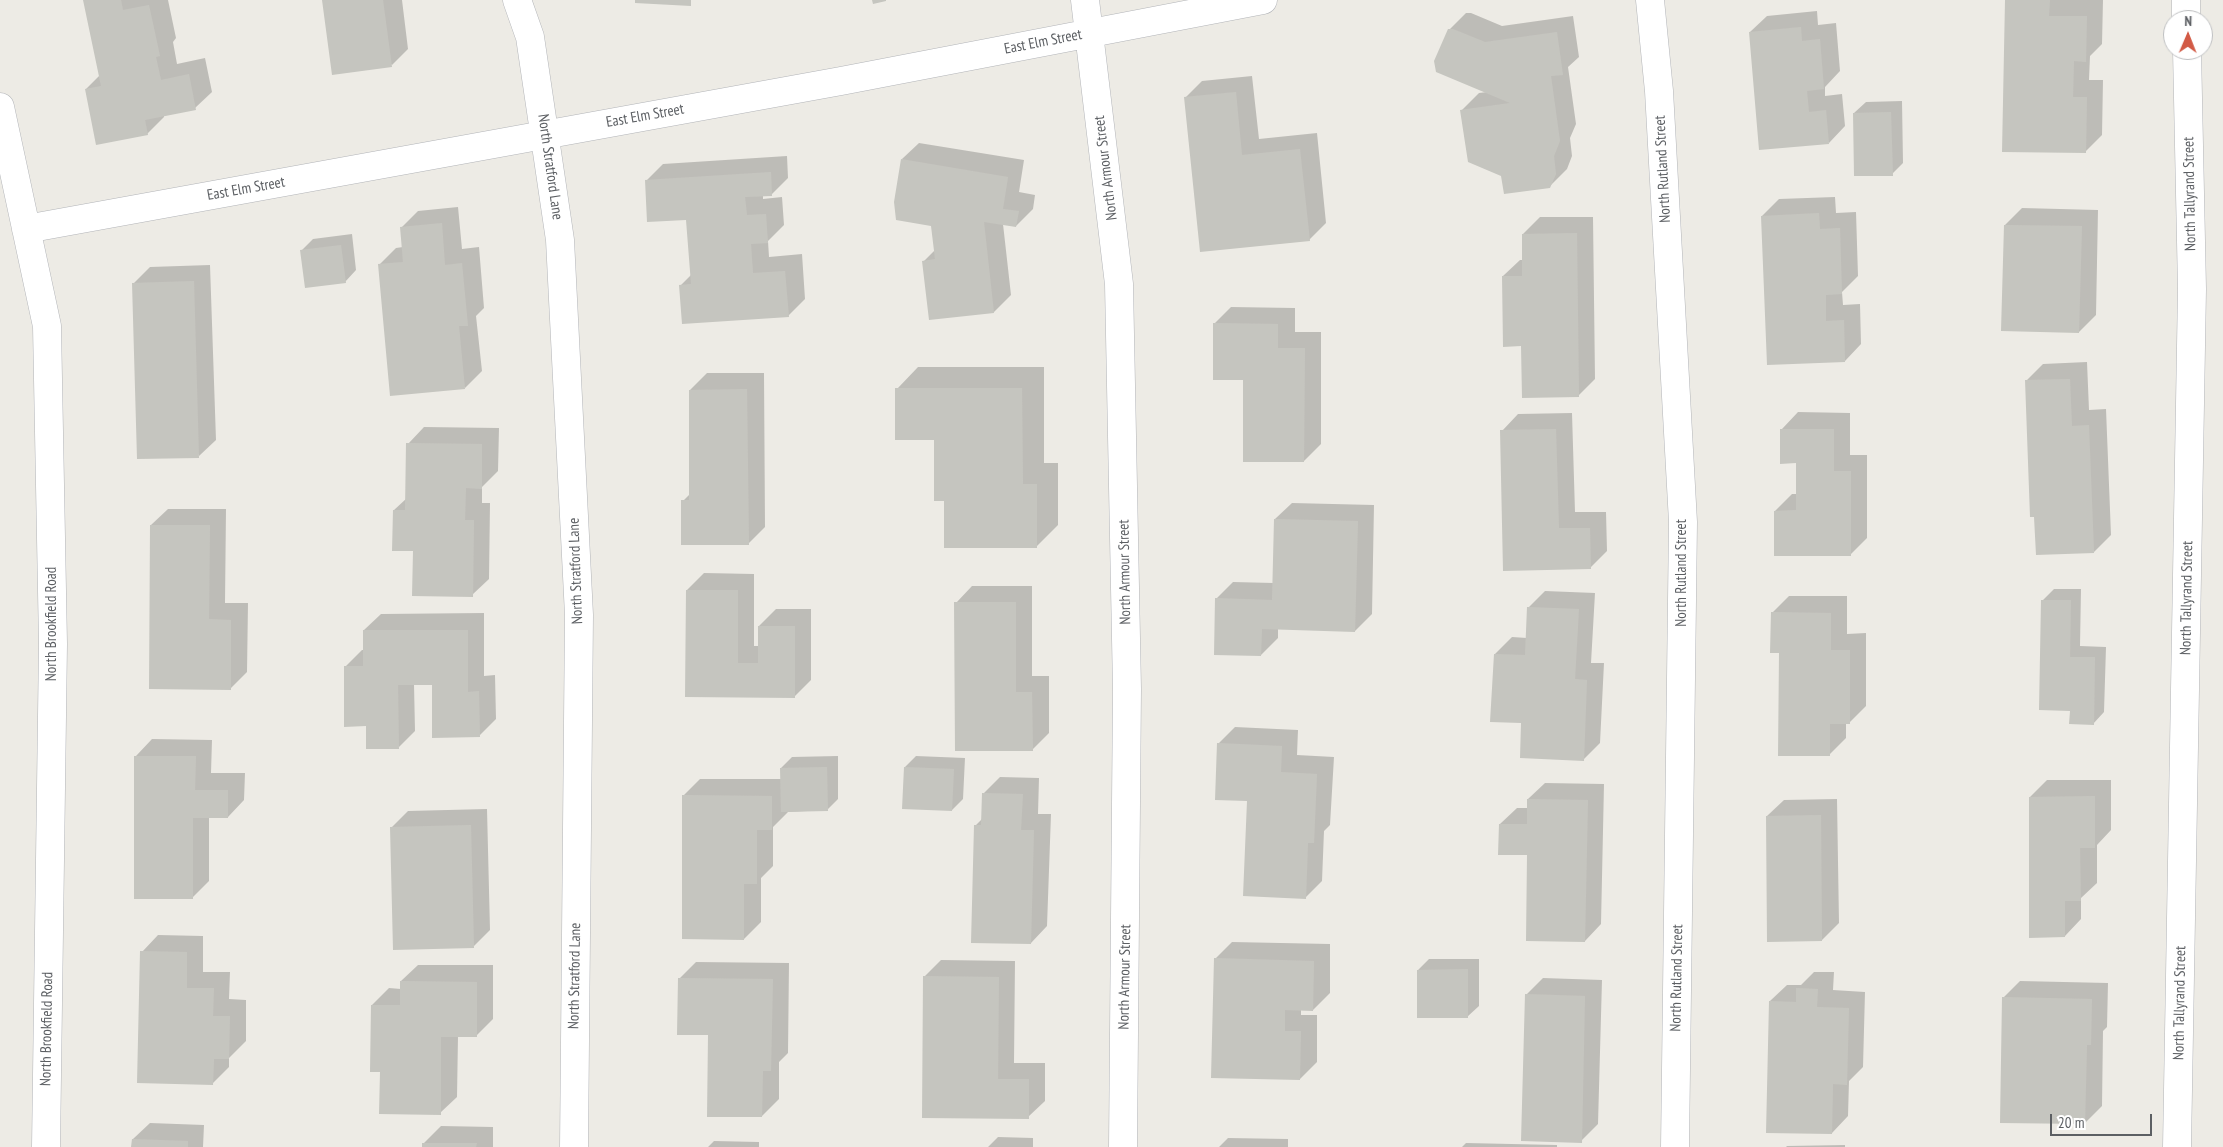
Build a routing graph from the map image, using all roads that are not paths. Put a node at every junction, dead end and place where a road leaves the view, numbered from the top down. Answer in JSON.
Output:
{"nodes":[{"id":1,"x":517,"y":0,"type":"edge"},
{"id":2,"x":1085,"y":0,"type":"edge"},
{"id":3,"x":1262,"y":0,"type":"edge"},
{"id":4,"x":1650,"y":0,"type":"edge"},
{"id":5,"x":1090,"y":33,"type":"junction"},
{"id":6,"x":2187,"y":60,"type":"edge"},
{"id":7,"x":0,"y":107,"type":"edge"},
{"id":8,"x":544,"y":134,"type":"junction"},
{"id":9,"x":26,"y":229,"type":"junction"},
{"id":10,"x":46,"y":1147,"type":"edge"},
{"id":11,"x":574,"y":1147,"type":"edge"},
{"id":12,"x":1123,"y":1147,"type":"edge"},
{"id":13,"x":1675,"y":1147,"type":"edge"},
{"id":14,"x":2177,"y":1147,"type":"edge"}],
"edges":[{"from":1,"to":8,"type":"street","name":"North Stratford Lane"},
{"from":2,"to":5,"type":"street","name":"North Armour Street"},
{"from":3,"to":5,"type":"street","name":"East Elm Street"},
{"from":4,"to":13,"type":"street","name":"North Rutland Street"},
{"from":5,"to":8,"type":"street","name":"East Elm Street"},
{"from":5,"to":12,"type":"street","name":"North Armour Street"},
{"from":6,"to":14,"type":"street","name":"North Tallyrand Street"},
{"from":7,"to":9,"type":"street","name":"North Brookfield Road"},
{"from":8,"to":9,"type":"street","name":"East Elm Street"},
{"from":8,"to":11,"type":"street","name":"North Stratford Lane"},
{"from":9,"to":10,"type":"street","name":"North Brookfield Road"}]}
